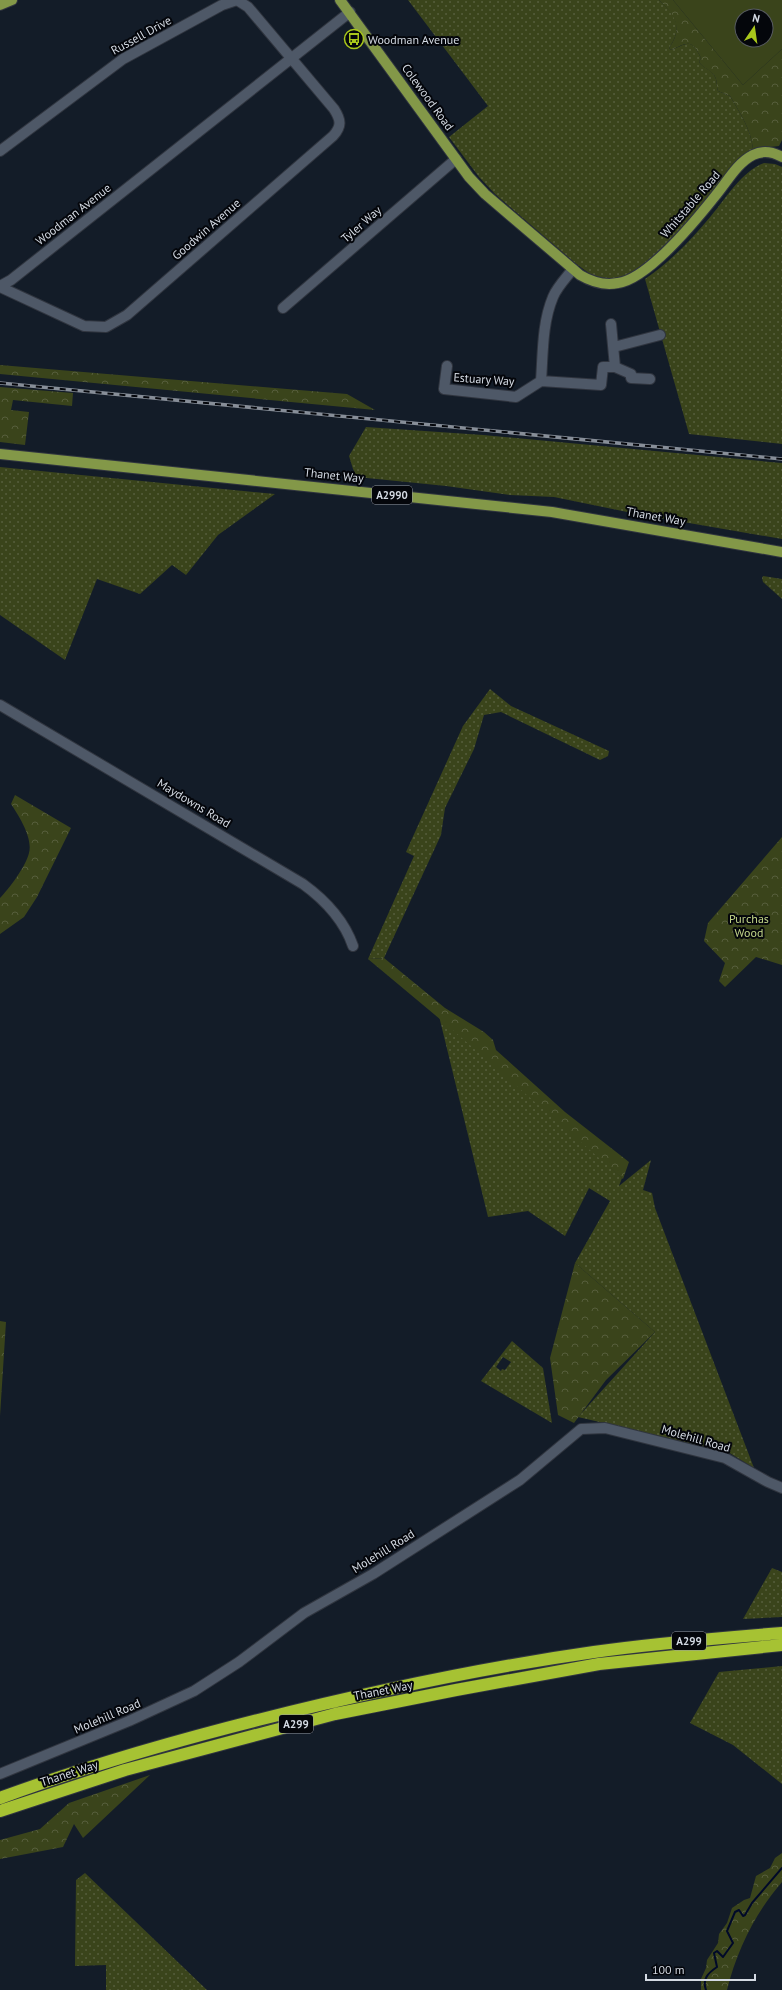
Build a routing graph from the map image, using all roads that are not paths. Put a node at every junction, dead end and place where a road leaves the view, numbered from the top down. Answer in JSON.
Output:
{"nodes":[{"id":1,"x":12,"y":0,"type":"edge"},
{"id":2,"x":340,"y":0,"type":"edge"},
{"id":3,"x":0,"y":5,"type":"edge"},
{"id":4,"x":350,"y":12,"type":"junction"},
{"id":5,"x":290,"y":59,"type":"junction"},
{"id":6,"x":0,"y":151,"type":"edge"},
{"id":7,"x":782,"y":157,"type":"edge"},
{"id":8,"x":456,"y":159,"type":"junction"},
{"id":9,"x":481,"y":190,"type":"joint"},
{"id":10,"x":573,"y":269,"type":"junction"},
{"id":11,"x":0,"y":286,"type":"edge"},
{"id":12,"x":283,"y":308,"type":"dead end"},
{"id":13,"x":611,"y":324,"type":"dead end"},
{"id":14,"x":660,"y":335,"type":"dead end"},
{"id":15,"x":614,"y":347,"type":"junction"},
{"id":16,"x":447,"y":366,"type":"dead end"},
{"id":17,"x":615,"y":367,"type":"junction"},
{"id":18,"x":650,"y":379,"type":"dead end"},
{"id":19,"x":541,"y":381,"type":"junction"},
{"id":20,"x":0,"y":454,"type":"edge"},
{"id":21,"x":782,"y":552,"type":"edge"},
{"id":22,"x":0,"y":705,"type":"edge"},
{"id":23,"x":353,"y":946,"type":"dead end"},
{"id":24,"x":782,"y":1488,"type":"edge"},
{"id":25,"x":782,"y":1633,"type":"edge"},
{"id":26,"x":782,"y":1645,"type":"edge"},
{"id":27,"x":0,"y":1774,"type":"edge"},
{"id":28,"x":0,"y":1798,"type":"edge"},
{"id":29,"x":0,"y":1811,"type":"edge"}],
"edges":[{"from":1,"to":3,"type":"main road"},
{"from":2,"to":4,"type":"main road","name":"Colewood Road"},
{"from":4,"to":5,"type":"street","name":"Woodman Avenue"},
{"from":4,"to":8,"type":"main road","name":"Colewood Road"},
{"from":5,"to":6,"type":"street","name":"Russell Drive"},
{"from":5,"to":11,"type":"street","name":"Woodman Avenue"},
{"from":5,"to":11,"type":"street","name":"Goodwin Avenue"},
{"from":7,"to":10,"type":"main road","name":"Whitstable Road"},
{"from":8,"to":9,"type":"main road","name":"Colewood Road"},
{"from":8,"to":12,"type":"street","name":"Tyler Way"},
{"from":9,"to":10,"type":"main road","name":"Whitstable Road"},
{"from":10,"to":19,"type":"street"},
{"from":13,"to":15,"type":"street"},
{"from":14,"to":15,"type":"street"},
{"from":15,"to":17,"type":"street"},
{"from":16,"to":19,"type":"street","name":"Estuary Way"},
{"from":17,"to":18,"type":"street"},
{"from":17,"to":19,"type":"street"},
{"from":20,"to":21,"type":"main road","name":"Thanet Way","number":"A2990"},
{"from":22,"to":23,"type":"street","name":"Maydowns Road"},
{"from":24,"to":27,"type":"street","name":"Molehill Road"},
{"from":25,"to":28,"type":"highway","name":"Thanet Way","number":"A299"},
{"from":26,"to":29,"type":"highway","name":"Thanet Way","number":"A299"}]}
